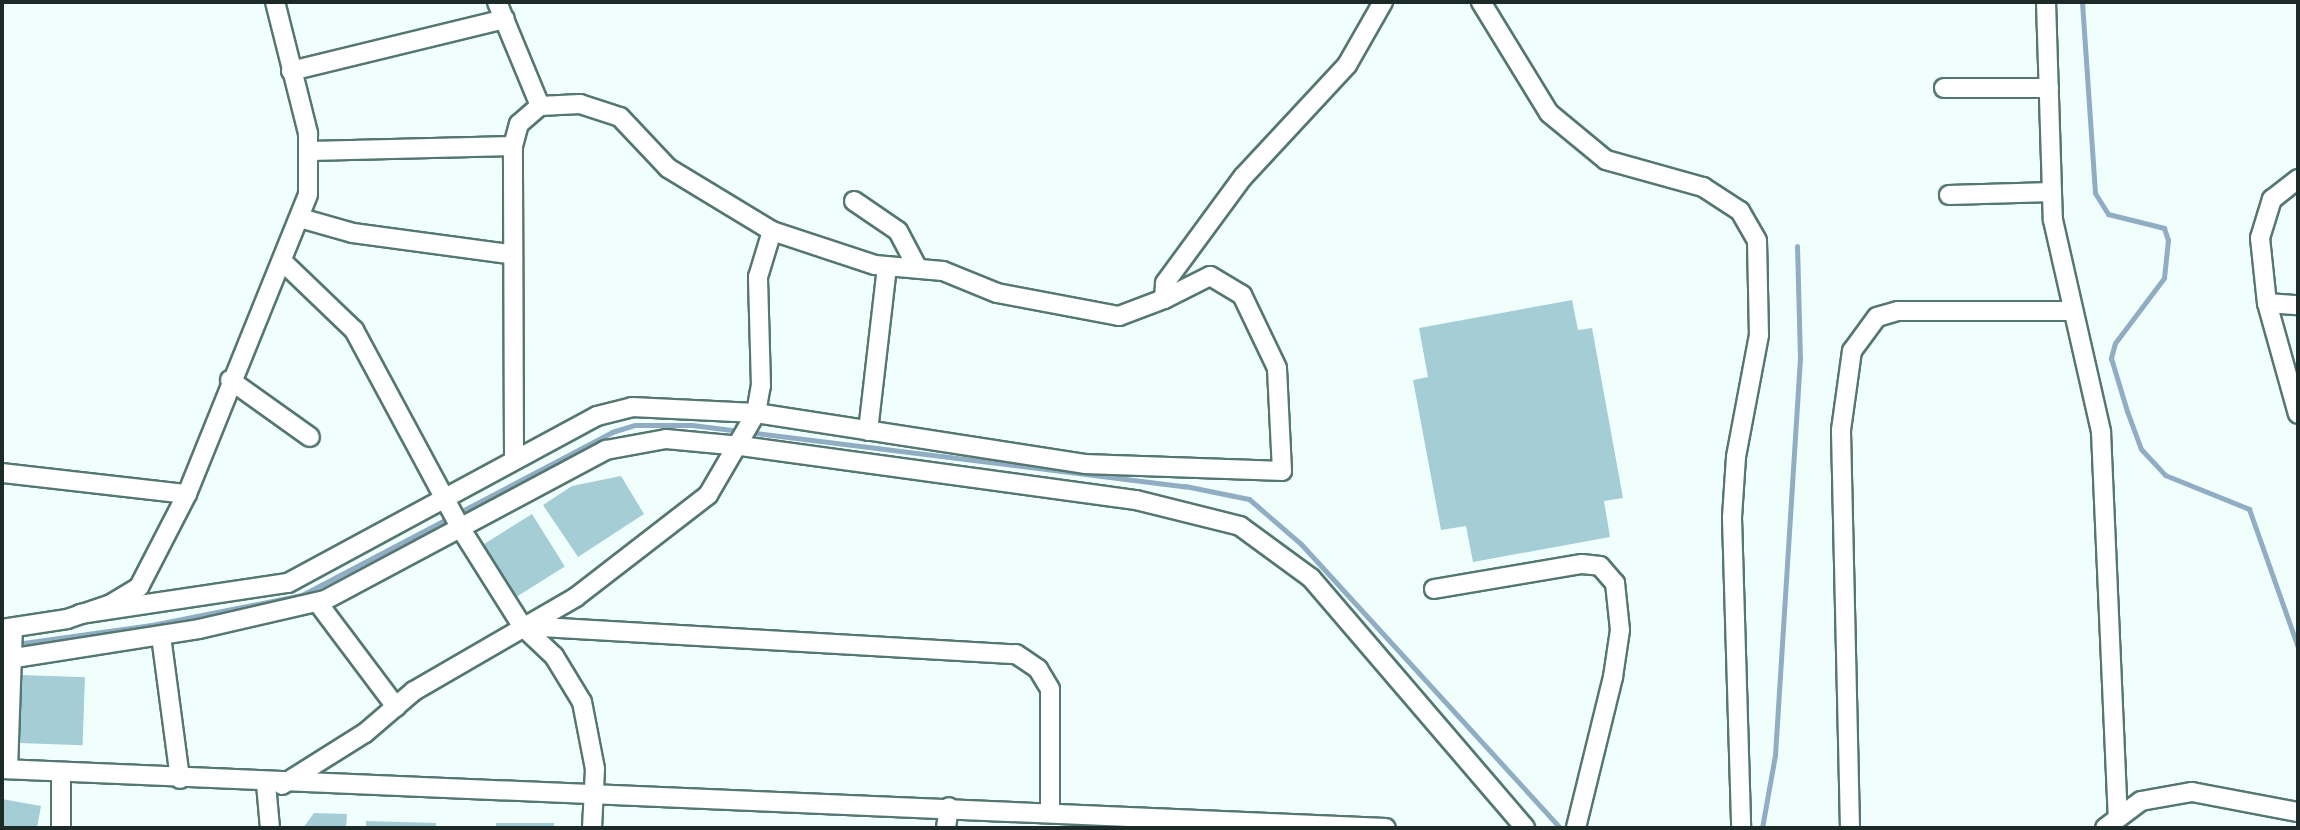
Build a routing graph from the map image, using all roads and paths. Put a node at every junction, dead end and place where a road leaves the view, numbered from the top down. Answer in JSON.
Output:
{"nodes":[{"id":1,"x":275,"y":2,"type":"edge"},
{"id":2,"x":497,"y":2,"type":"edge"},
{"id":3,"x":1383,"y":2,"type":"edge"},
{"id":4,"x":1481,"y":2,"type":"edge"},
{"id":5,"x":2046,"y":2,"type":"edge"},
{"id":6,"x":505,"y":19,"type":"junction"},
{"id":7,"x":291,"y":71,"type":"junction"},
{"id":8,"x":1944,"y":88,"type":"dead end"},
{"id":9,"x":2049,"y":88,"type":"junction"},
{"id":10,"x":540,"y":106,"type":"junction"},
{"id":11,"x":513,"y":146,"type":"junction"},
{"id":12,"x":310,"y":151,"type":"junction"},
{"id":13,"x":2298,"y":179,"type":"edge"},
{"id":14,"x":2052,"y":192,"type":"junction"},
{"id":15,"x":1949,"y":195,"type":"dead end"},
{"id":16,"x":854,"y":201,"type":"dead end"},
{"id":17,"x":300,"y":218,"type":"junction"},
{"id":18,"x":772,"y":232,"type":"junction"},
{"id":19,"x":509,"y":254,"type":"junction"},
{"id":20,"x":282,"y":261,"type":"junction"},
{"id":21,"x":887,"y":266,"type":"junction"},
{"id":22,"x":917,"y":267,"type":"junction"},
{"id":23,"x":1164,"y":299,"type":"junction"},
{"id":24,"x":2267,"y":303,"type":"junction"},
{"id":25,"x":2298,"y":305,"type":"edge"},
{"id":26,"x":2073,"y":311,"type":"junction"},
{"id":27,"x":230,"y":380,"type":"junction"},
{"id":28,"x":2298,"y":414,"type":"edge"},
{"id":29,"x":748,"y":431,"type":"junction"},
{"id":30,"x":868,"y":431,"type":"junction"},
{"id":31,"x":310,"y":437,"type":"dead end"},
{"id":32,"x":514,"y":459,"type":"junction"},
{"id":33,"x":2,"y":473,"type":"edge"},
{"id":34,"x":187,"y":494,"type":"junction"},
{"id":35,"x":454,"y":514,"type":"junction"},
{"id":36,"x":1434,"y":589,"type":"dead end"},
{"id":37,"x":318,"y":603,"type":"junction"},
{"id":38,"x":80,"y":614,"type":"junction"},
{"id":39,"x":522,"y":626,"type":"junction"},
{"id":40,"x":161,"y":636,"type":"junction"},
{"id":41,"x":8,"y":644,"type":"edge"},
{"id":42,"x":397,"y":707,"type":"junction"},
{"id":43,"x":5,"y":769,"type":"edge"},
{"id":44,"x":61,"y":772,"type":"junction"},
{"id":45,"x":180,"y":779,"type":"junction"},
{"id":46,"x":274,"y":785,"type":"junction"},
{"id":47,"x":595,"y":793,"type":"junction"},
{"id":48,"x":949,"y":807,"type":"junction"},
{"id":49,"x":1050,"y":811,"type":"junction"},
{"id":50,"x":2298,"y":812,"type":"edge"},
{"id":51,"x":1130,"y":821,"type":"edge"},
{"id":52,"x":2111,"y":822,"type":"edge"},
{"id":53,"x":1577,"y":826,"type":"edge"},
{"id":54,"x":61,"y":828,"type":"edge"},
{"id":55,"x":270,"y":828,"type":"edge"},
{"id":56,"x":592,"y":828,"type":"edge"},
{"id":57,"x":946,"y":828,"type":"edge"},
{"id":58,"x":1385,"y":828,"type":"edge"},
{"id":59,"x":1525,"y":828,"type":"edge"},
{"id":60,"x":1741,"y":828,"type":"edge"},
{"id":61,"x":1850,"y":828,"type":"edge"}],
"edges":[{"from":1,"to":7,"type":"street"},
{"from":2,"to":6,"type":"street"},
{"from":3,"to":23,"type":"street"},
{"from":4,"to":60,"type":"street"},
{"from":5,"to":9,"type":"street"},
{"from":6,"to":7,"type":"street"},
{"from":6,"to":10,"type":"street"},
{"from":7,"to":12,"type":"street"},
{"from":8,"to":9,"type":"street"},
{"from":9,"to":14,"type":"street"},
{"from":10,"to":11,"type":"street"},
{"from":10,"to":18,"type":"street"},
{"from":11,"to":12,"type":"street"},
{"from":11,"to":19,"type":"street"},
{"from":12,"to":17,"type":"street"},
{"from":13,"to":24,"type":"street"},
{"from":14,"to":15,"type":"street"},
{"from":14,"to":26,"type":"street"},
{"from":16,"to":22,"type":"street"},
{"from":17,"to":19,"type":"street"},
{"from":17,"to":20,"type":"street"},
{"from":18,"to":21,"type":"street"},
{"from":18,"to":29,"type":"street"},
{"from":19,"to":32,"type":"street"},
{"from":20,"to":27,"type":"street"},
{"from":20,"to":35,"type":"street"},
{"from":21,"to":22,"type":"street"},
{"from":21,"to":30,"type":"street"},
{"from":22,"to":23,"type":"street"},
{"from":23,"to":30,"type":"street"},
{"from":24,"to":25,"type":"street"},
{"from":24,"to":28,"type":"street"},
{"from":26,"to":52,"type":"street"},
{"from":26,"to":61,"type":"street"},
{"from":27,"to":31,"type":"street"},
{"from":27,"to":34,"type":"street"},
{"from":29,"to":30,"type":"street"},
{"from":29,"to":32,"type":"street"},
{"from":29,"to":35,"type":"street"},
{"from":29,"to":39,"type":"street"},
{"from":29,"to":59,"type":"street"},
{"from":32,"to":35,"type":"street"},
{"from":33,"to":34,"type":"street"},
{"from":34,"to":38,"type":"street"},
{"from":35,"to":37,"type":"street"},
{"from":35,"to":38,"type":"street"},
{"from":35,"to":39,"type":"street"},
{"from":36,"to":53,"type":"street"},
{"from":37,"to":40,"type":"street"},
{"from":37,"to":42,"type":"street"},
{"from":38,"to":41,"type":"street"},
{"from":39,"to":42,"type":"street"},
{"from":39,"to":47,"type":"street"},
{"from":39,"to":49,"type":"street"},
{"from":40,"to":41,"type":"street"},
{"from":40,"to":45,"type":"street"},
{"from":41,"to":43,"type":"street"},
{"from":42,"to":46,"type":"street"},
{"from":43,"to":44,"type":"street"},
{"from":44,"to":45,"type":"street"},
{"from":44,"to":54,"type":"street"},
{"from":45,"to":46,"type":"street"},
{"from":46,"to":47,"type":"street"},
{"from":46,"to":55,"type":"street"},
{"from":47,"to":48,"type":"street"},
{"from":47,"to":56,"type":"street"},
{"from":48,"to":49,"type":"street"},
{"from":48,"to":57,"type":"street"},
{"from":49,"to":51,"type":"street"},
{"from":50,"to":52,"type":"street"},
{"from":51,"to":58,"type":"street"}]}
